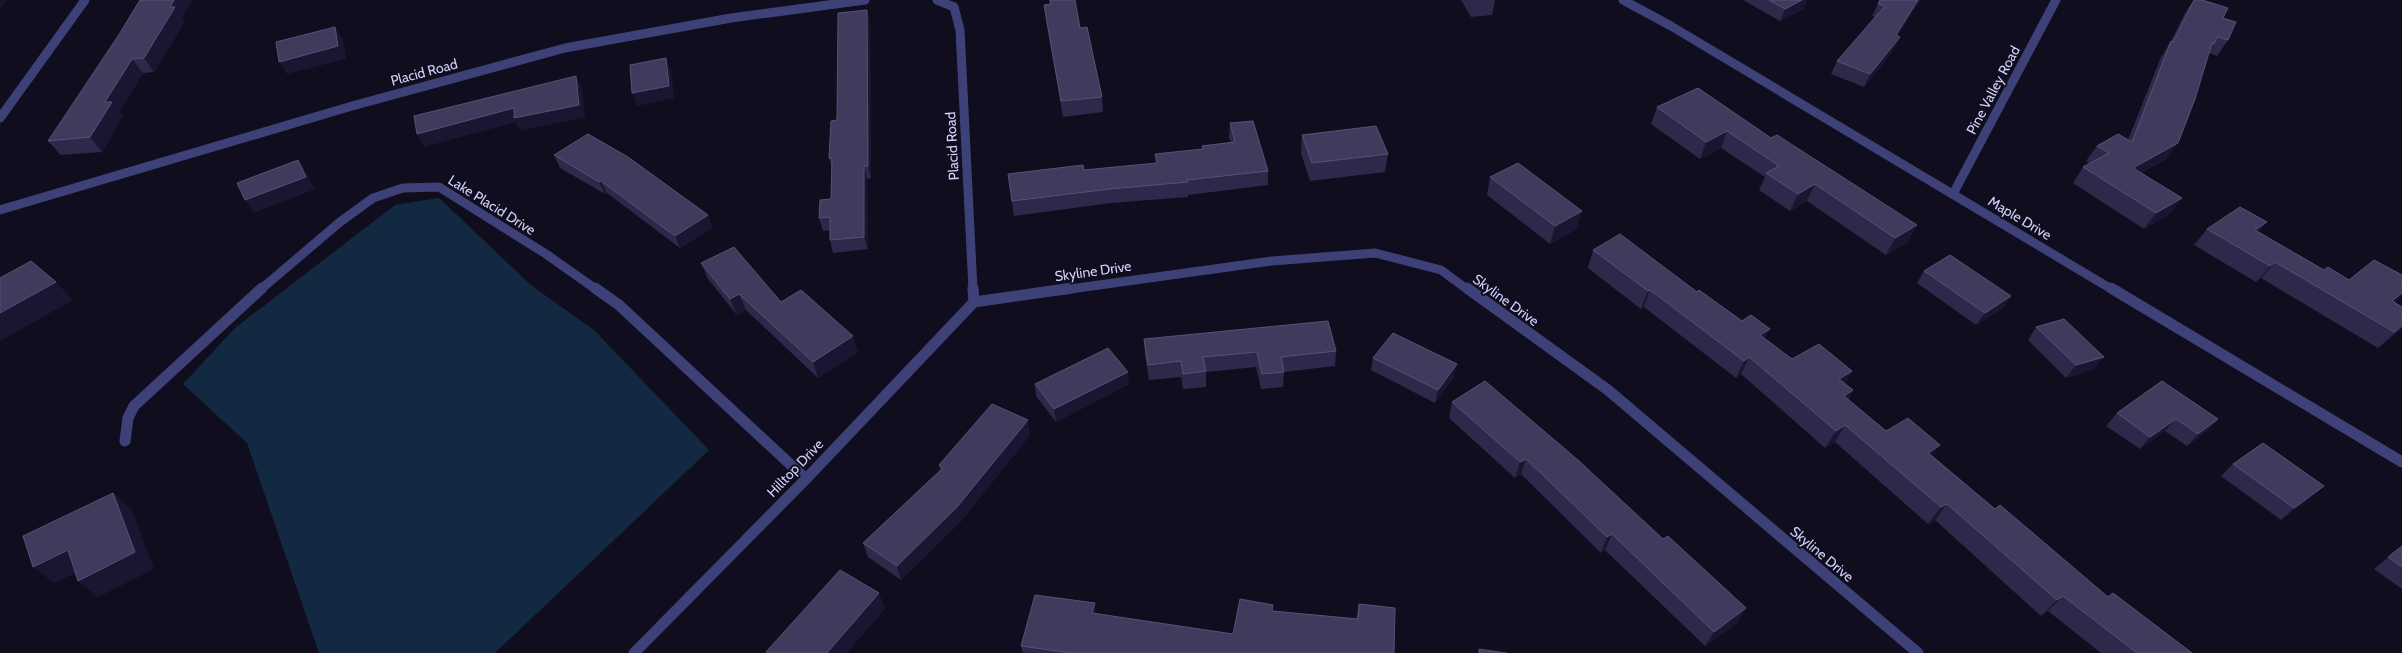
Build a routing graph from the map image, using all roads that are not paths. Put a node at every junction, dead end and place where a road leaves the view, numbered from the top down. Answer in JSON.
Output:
{"nodes":[{"id":1,"x":85,"y":0,"type":"edge"},
{"id":2,"x":865,"y":0,"type":"edge"},
{"id":3,"x":937,"y":0,"type":"edge"},
{"id":4,"x":1623,"y":0,"type":"edge"},
{"id":5,"x":2056,"y":0,"type":"edge"},
{"id":6,"x":0,"y":118,"type":"edge"},
{"id":7,"x":1953,"y":194,"type":"junction"},
{"id":8,"x":0,"y":210,"type":"edge"},
{"id":9,"x":974,"y":302,"type":"junction"},
{"id":10,"x":125,"y":441,"type":"dead end"},
{"id":11,"x":2402,"y":462,"type":"edge"},
{"id":12,"x":806,"y":479,"type":"junction"},
{"id":13,"x":634,"y":653,"type":"edge"},
{"id":14,"x":1918,"y":653,"type":"edge"}],
"edges":[{"from":1,"to":6,"type":"street"},
{"from":2,"to":8,"type":"street","name":"Placid Road"},
{"from":3,"to":9,"type":"street","name":"Placid Road"},
{"from":4,"to":7,"type":"street","name":"Maple Drive"},
{"from":5,"to":7,"type":"street","name":"Pine Valley Road"},
{"from":7,"to":11,"type":"street","name":"Maple Drive"},
{"from":9,"to":12,"type":"street","name":"Hilltop Drive"},
{"from":9,"to":14,"type":"street","name":"Skyline Drive"},
{"from":10,"to":12,"type":"street","name":"Lake Placid Drive"},
{"from":12,"to":13,"type":"street","name":"Hilltop Drive"}]}
